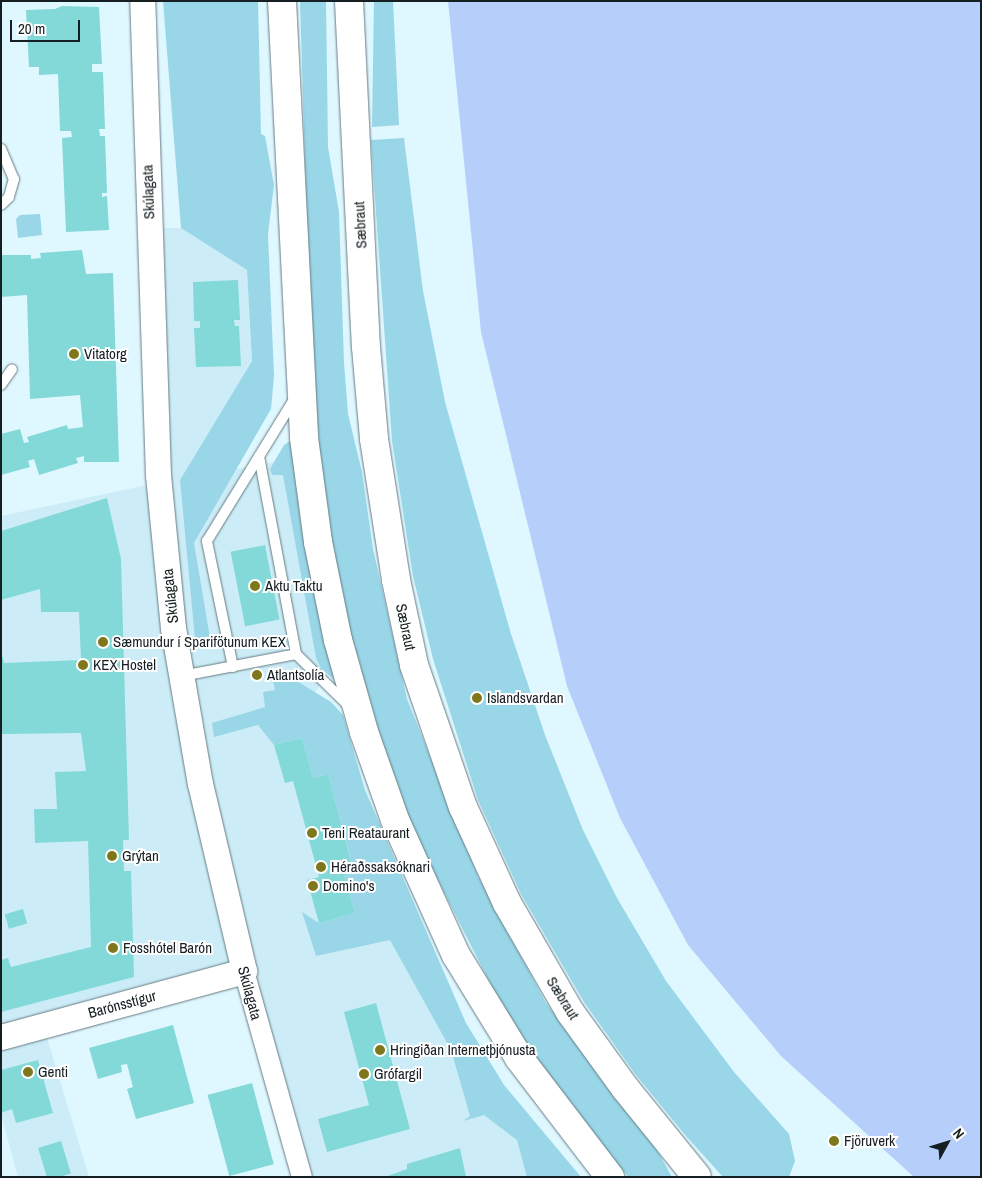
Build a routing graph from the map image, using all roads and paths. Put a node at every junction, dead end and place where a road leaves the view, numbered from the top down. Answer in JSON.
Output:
{"nodes":[{"id":1,"x":142,"y":1,"type":"edge"},
{"id":2,"x":282,"y":1,"type":"edge"},
{"id":3,"x":349,"y":1,"type":"edge"},
{"id":4,"x":1,"y":149,"type":"edge"},
{"id":5,"x":1,"y":205,"type":"edge"},
{"id":6,"x":12,"y":369,"type":"dead end"},
{"id":7,"x":1,"y":385,"type":"edge"},
{"id":8,"x":301,"y":389,"type":"junction"},
{"id":9,"x":259,"y":456,"type":"junction"},
{"id":10,"x":296,"y":654,"type":"junction"},
{"id":11,"x":233,"y":666,"type":"junction"},
{"id":12,"x":181,"y":677,"type":"junction"},
{"id":13,"x":360,"y":718,"type":"junction"},
{"id":14,"x":244,"y":971,"type":"junction"},
{"id":15,"x":1,"y":1037,"type":"edge"},
{"id":16,"x":302,"y":1177,"type":"edge"},
{"id":17,"x":610,"y":1177,"type":"edge"},
{"id":18,"x":697,"y":1177,"type":"edge"}],
"edges":[{"from":1,"to":12,"type":"street","name":"Skúlagata"},
{"from":2,"to":8,"type":"main road"},
{"from":3,"to":18,"type":"main road","name":"Sæbraut"},
{"from":4,"to":5,"type":"lane"},
{"from":6,"to":7,"type":"lane"},
{"from":8,"to":9,"type":"lane"},
{"from":8,"to":13,"type":"main road"},
{"from":9,"to":10,"type":"lane"},
{"from":9,"to":11,"type":"lane"},
{"from":10,"to":11,"type":"lane"},
{"from":10,"to":13,"type":"lane"},
{"from":11,"to":12,"type":"lane"},
{"from":12,"to":14,"type":"street","name":"Skúlagata"},
{"from":13,"to":17,"type":"main road"},
{"from":14,"to":15,"type":"street","name":"Barónsstígur"},
{"from":14,"to":16,"type":"street","name":"Skúlagata"}]}
